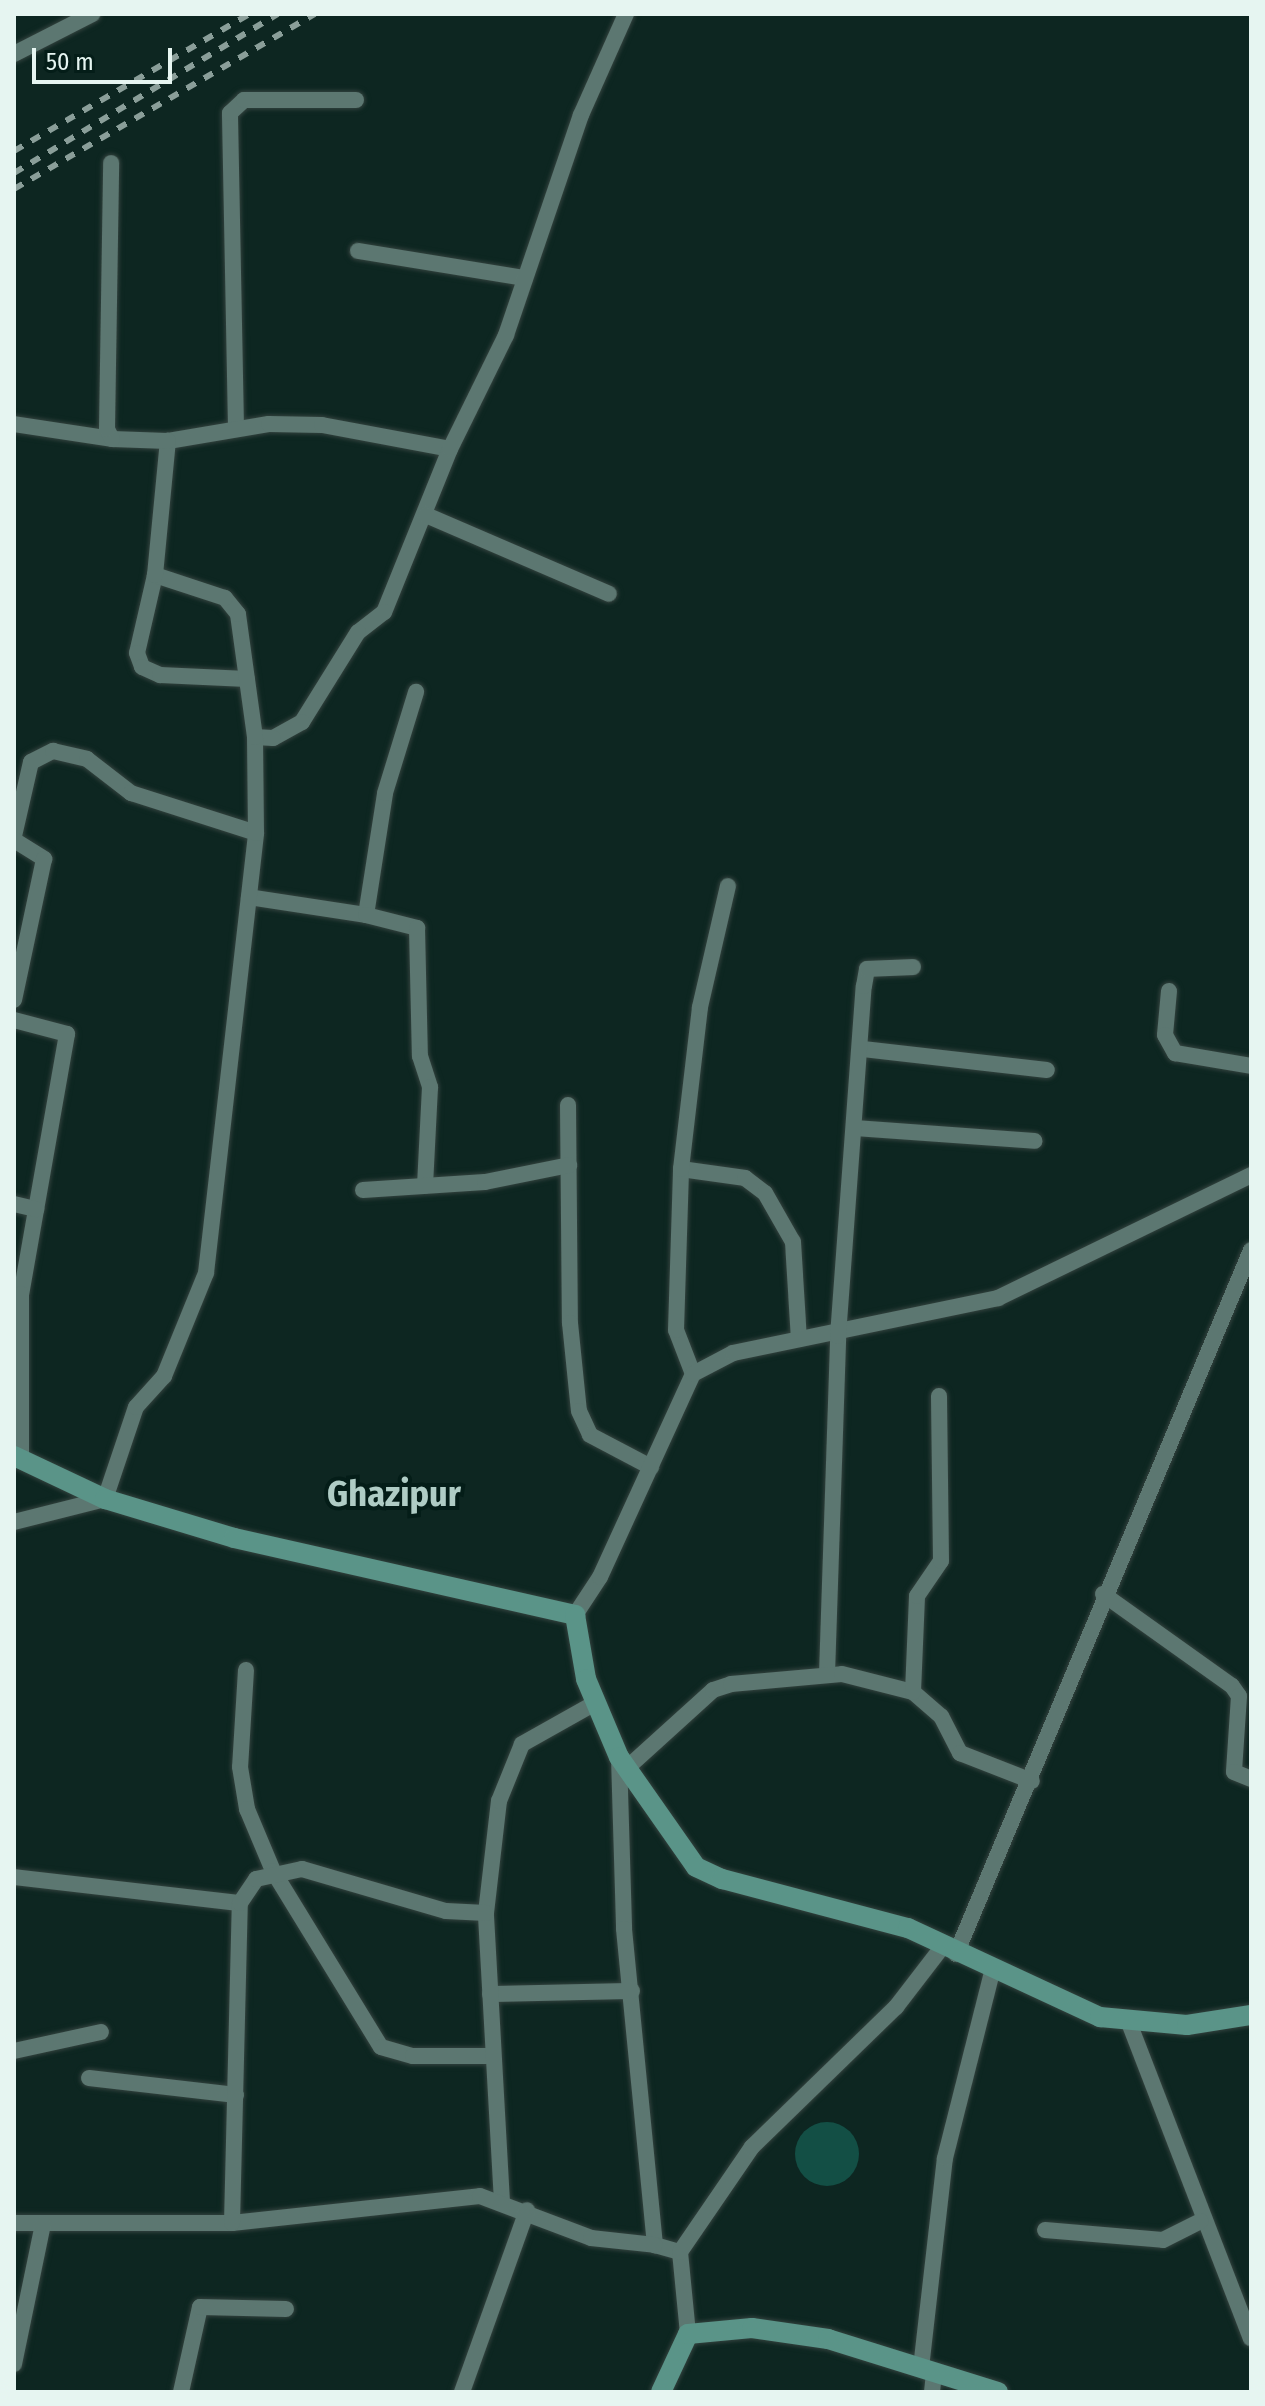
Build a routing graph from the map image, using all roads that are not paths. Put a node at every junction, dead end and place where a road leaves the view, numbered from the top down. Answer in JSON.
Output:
{"nodes":[{"id":1,"x":92,"y":14,"type":"edge"},
{"id":2,"x":626,"y":14,"type":"edge"},
{"id":3,"x":14,"y":54,"type":"edge"},
{"id":4,"x":356,"y":100,"type":"dead end"},
{"id":5,"x":111,"y":163,"type":"dead end"},
{"id":6,"x":358,"y":251,"type":"dead end"},
{"id":7,"x":525,"y":278,"type":"junction"},
{"id":8,"x":14,"y":424,"type":"edge"},
{"id":9,"x":236,"y":428,"type":"junction"},
{"id":10,"x":112,"y":439,"type":"junction"},
{"id":11,"x":168,"y":441,"type":"junction"},
{"id":12,"x":450,"y":449,"type":"junction"},
{"id":13,"x":426,"y":515,"type":"junction"},
{"id":14,"x":155,"y":575,"type":"junction"},
{"id":15,"x":609,"y":594,"type":"dead end"},
{"id":16,"x":247,"y":679,"type":"junction"},
{"id":17,"x":416,"y":692,"type":"dead end"},
{"id":18,"x":255,"y":737,"type":"junction"},
{"id":19,"x":256,"y":833,"type":"junction"},
{"id":20,"x":14,"y":838,"type":"edge"},
{"id":21,"x":728,"y":886,"type":"dead end"},
{"id":22,"x":249,"y":897,"type":"junction"},
{"id":23,"x":366,"y":915,"type":"junction"},
{"id":24,"x":913,"y":967,"type":"dead end"},
{"id":25,"x":1169,"y":991,"type":"dead end"},
{"id":26,"x":14,"y":1000,"type":"edge"},
{"id":27,"x":14,"y":1020,"type":"edge"},
{"id":28,"x":863,"y":1049,"type":"junction"},
{"id":29,"x":1251,"y":1066,"type":"edge"},
{"id":30,"x":1047,"y":1070,"type":"dead end"},
{"id":31,"x":568,"y":1105,"type":"dead end"},
{"id":32,"x":855,"y":1128,"type":"junction"},
{"id":33,"x":1035,"y":1141,"type":"dead end"},
{"id":34,"x":569,"y":1165,"type":"junction"},
{"id":35,"x":681,"y":1169,"type":"junction"},
{"id":36,"x":1251,"y":1175,"type":"edge"},
{"id":37,"x":425,"y":1186,"type":"junction"},
{"id":38,"x":363,"y":1190,"type":"dead end"},
{"id":39,"x":14,"y":1204,"type":"edge"},
{"id":40,"x":36,"y":1209,"type":"junction"},
{"id":41,"x":1251,"y":1250,"type":"edge"},
{"id":42,"x":18,"y":1293,"type":"edge"},
{"id":43,"x":838,"y":1336,"type":"junction"},
{"id":44,"x":799,"y":1339,"type":"junction"},
{"id":45,"x":693,"y":1374,"type":"junction"},
{"id":46,"x":939,"y":1396,"type":"dead end"},
{"id":47,"x":18,"y":1458,"type":"edge"},
{"id":48,"x":651,"y":1467,"type":"junction"},
{"id":49,"x":105,"y":1499,"type":"junction"},
{"id":50,"x":14,"y":1522,"type":"edge"},
{"id":51,"x":1103,"y":1594,"type":"junction"},
{"id":52,"x":575,"y":1615,"type":"junction"},
{"id":53,"x":246,"y":1670,"type":"dead end"},
{"id":54,"x":827,"y":1674,"type":"junction"},
{"id":55,"x":913,"y":1692,"type":"junction"},
{"id":56,"x":595,"y":1703,"type":"junction"},
{"id":57,"x":623,"y":1762,"type":"junction"},
{"id":58,"x":1251,"y":1779,"type":"edge"},
{"id":59,"x":1032,"y":1781,"type":"junction"},
{"id":60,"x":273,"y":1871,"type":"junction"},
{"id":61,"x":14,"y":1877,"type":"edge"},
{"id":62,"x":240,"y":1903,"type":"junction"},
{"id":63,"x":486,"y":1913,"type":"junction"},
{"id":64,"x":950,"y":1950,"type":"junction"},
{"id":65,"x":992,"y":1972,"type":"junction"},
{"id":66,"x":632,"y":1991,"type":"junction"},
{"id":67,"x":490,"y":1994,"type":"junction"},
{"id":68,"x":1251,"y":2015,"type":"edge"},
{"id":69,"x":1128,"y":2020,"type":"junction"},
{"id":70,"x":101,"y":2032,"type":"dead end"},
{"id":71,"x":14,"y":2051,"type":"edge"},
{"id":72,"x":493,"y":2056,"type":"junction"},
{"id":73,"x":89,"y":2078,"type":"dead end"},
{"id":74,"x":236,"y":2095,"type":"junction"},
{"id":75,"x":502,"y":2202,"type":"junction"},
{"id":76,"x":527,"y":2210,"type":"junction"},
{"id":77,"x":1201,"y":2221,"type":"junction"},
{"id":78,"x":14,"y":2223,"type":"edge"},
{"id":79,"x":232,"y":2223,"type":"junction"},
{"id":80,"x":43,"y":2224,"type":"junction"},
{"id":81,"x":1045,"y":2230,"type":"dead end"},
{"id":82,"x":655,"y":2245,"type":"junction"},
{"id":83,"x":680,"y":2252,"type":"junction"},
{"id":84,"x":286,"y":2309,"type":"dead end"},
{"id":85,"x":688,"y":2334,"type":"junction"},
{"id":86,"x":1251,"y":2338,"type":"edge"},
{"id":87,"x":14,"y":2364,"type":"edge"},
{"id":88,"x":929,"y":2377,"type":"edge"},
{"id":89,"x":181,"y":2392,"type":"edge"},
{"id":90,"x":462,"y":2392,"type":"edge"},
{"id":91,"x":661,"y":2392,"type":"edge"},
{"id":92,"x":998,"y":2392,"type":"edge"}],
"edges":[{"from":1,"to":3,"type":"street"},
{"from":2,"to":7,"type":"street"},
{"from":4,"to":9,"type":"street"},
{"from":5,"to":10,"type":"street"},
{"from":6,"to":7,"type":"street"},
{"from":7,"to":12,"type":"street"},
{"from":8,"to":10,"type":"street"},
{"from":9,"to":11,"type":"street"},
{"from":9,"to":12,"type":"street"},
{"from":10,"to":11,"type":"street"},
{"from":11,"to":14,"type":"street"},
{"from":12,"to":13,"type":"street"},
{"from":13,"to":15,"type":"street"},
{"from":13,"to":18,"type":"street"},
{"from":14,"to":16,"type":"street"},
{"from":14,"to":16,"type":"street"},
{"from":16,"to":18,"type":"street"},
{"from":17,"to":23,"type":"street"},
{"from":18,"to":19,"type":"street"},
{"from":19,"to":20,"type":"street"},
{"from":19,"to":22,"type":"street"},
{"from":20,"to":26,"type":"street"},
{"from":21,"to":35,"type":"street"},
{"from":22,"to":23,"type":"street"},
{"from":22,"to":49,"type":"street"},
{"from":23,"to":37,"type":"street"},
{"from":24,"to":28,"type":"street"},
{"from":25,"to":29,"type":"street"},
{"from":27,"to":40,"type":"street"},
{"from":28,"to":30,"type":"street"},
{"from":28,"to":32,"type":"street"},
{"from":31,"to":34,"type":"street"},
{"from":32,"to":33,"type":"street"},
{"from":32,"to":43,"type":"street"},
{"from":34,"to":37,"type":"street"},
{"from":34,"to":48,"type":"street"},
{"from":35,"to":44,"type":"street"},
{"from":35,"to":45,"type":"street"},
{"from":36,"to":43,"type":"street"},
{"from":37,"to":38,"type":"street"},
{"from":39,"to":40,"type":"street"},
{"from":40,"to":42,"type":"street"},
{"from":41,"to":51,"type":"street"},
{"from":42,"to":47,"type":"street"},
{"from":43,"to":44,"type":"street"},
{"from":43,"to":54,"type":"street"},
{"from":44,"to":45,"type":"street"},
{"from":45,"to":48,"type":"street"},
{"from":46,"to":55,"type":"street"},
{"from":47,"to":49,"type":"street"},
{"from":48,"to":52,"type":"street"},
{"from":49,"to":50,"type":"street"},
{"from":49,"to":52,"type":"street"},
{"from":51,"to":58,"type":"street"},
{"from":51,"to":59,"type":"street"},
{"from":52,"to":56,"type":"street"},
{"from":53,"to":60,"type":"street"},
{"from":54,"to":55,"type":"street"},
{"from":54,"to":57,"type":"street"},
{"from":55,"to":59,"type":"street"},
{"from":56,"to":57,"type":"street"},
{"from":56,"to":63,"type":"street"},
{"from":57,"to":64,"type":"street"},
{"from":57,"to":66,"type":"street"},
{"from":59,"to":64,"type":"street"},
{"from":60,"to":62,"type":"street"},
{"from":60,"to":63,"type":"street"},
{"from":60,"to":72,"type":"street"},
{"from":61,"to":62,"type":"street"},
{"from":62,"to":74,"type":"street"},
{"from":63,"to":67,"type":"street"},
{"from":64,"to":65,"type":"street"},
{"from":64,"to":83,"type":"street"},
{"from":65,"to":69,"type":"street"},
{"from":65,"to":88,"type":"street"},
{"from":66,"to":67,"type":"street"},
{"from":66,"to":82,"type":"street"},
{"from":67,"to":72,"type":"street"},
{"from":68,"to":69,"type":"street"},
{"from":69,"to":77,"type":"street"},
{"from":70,"to":71,"type":"street"},
{"from":72,"to":75,"type":"street"},
{"from":73,"to":74,"type":"street"},
{"from":74,"to":79,"type":"street"},
{"from":75,"to":76,"type":"street"},
{"from":75,"to":79,"type":"street"},
{"from":76,"to":82,"type":"street"},
{"from":76,"to":90,"type":"street"},
{"from":77,"to":81,"type":"street"},
{"from":77,"to":86,"type":"street"},
{"from":78,"to":80,"type":"street"},
{"from":79,"to":80,"type":"street"},
{"from":80,"to":87,"type":"street"},
{"from":82,"to":83,"type":"street"},
{"from":83,"to":85,"type":"street"},
{"from":84,"to":89,"type":"street"},
{"from":85,"to":88,"type":"street"},
{"from":85,"to":91,"type":"street"},
{"from":88,"to":92,"type":"street"}]}
